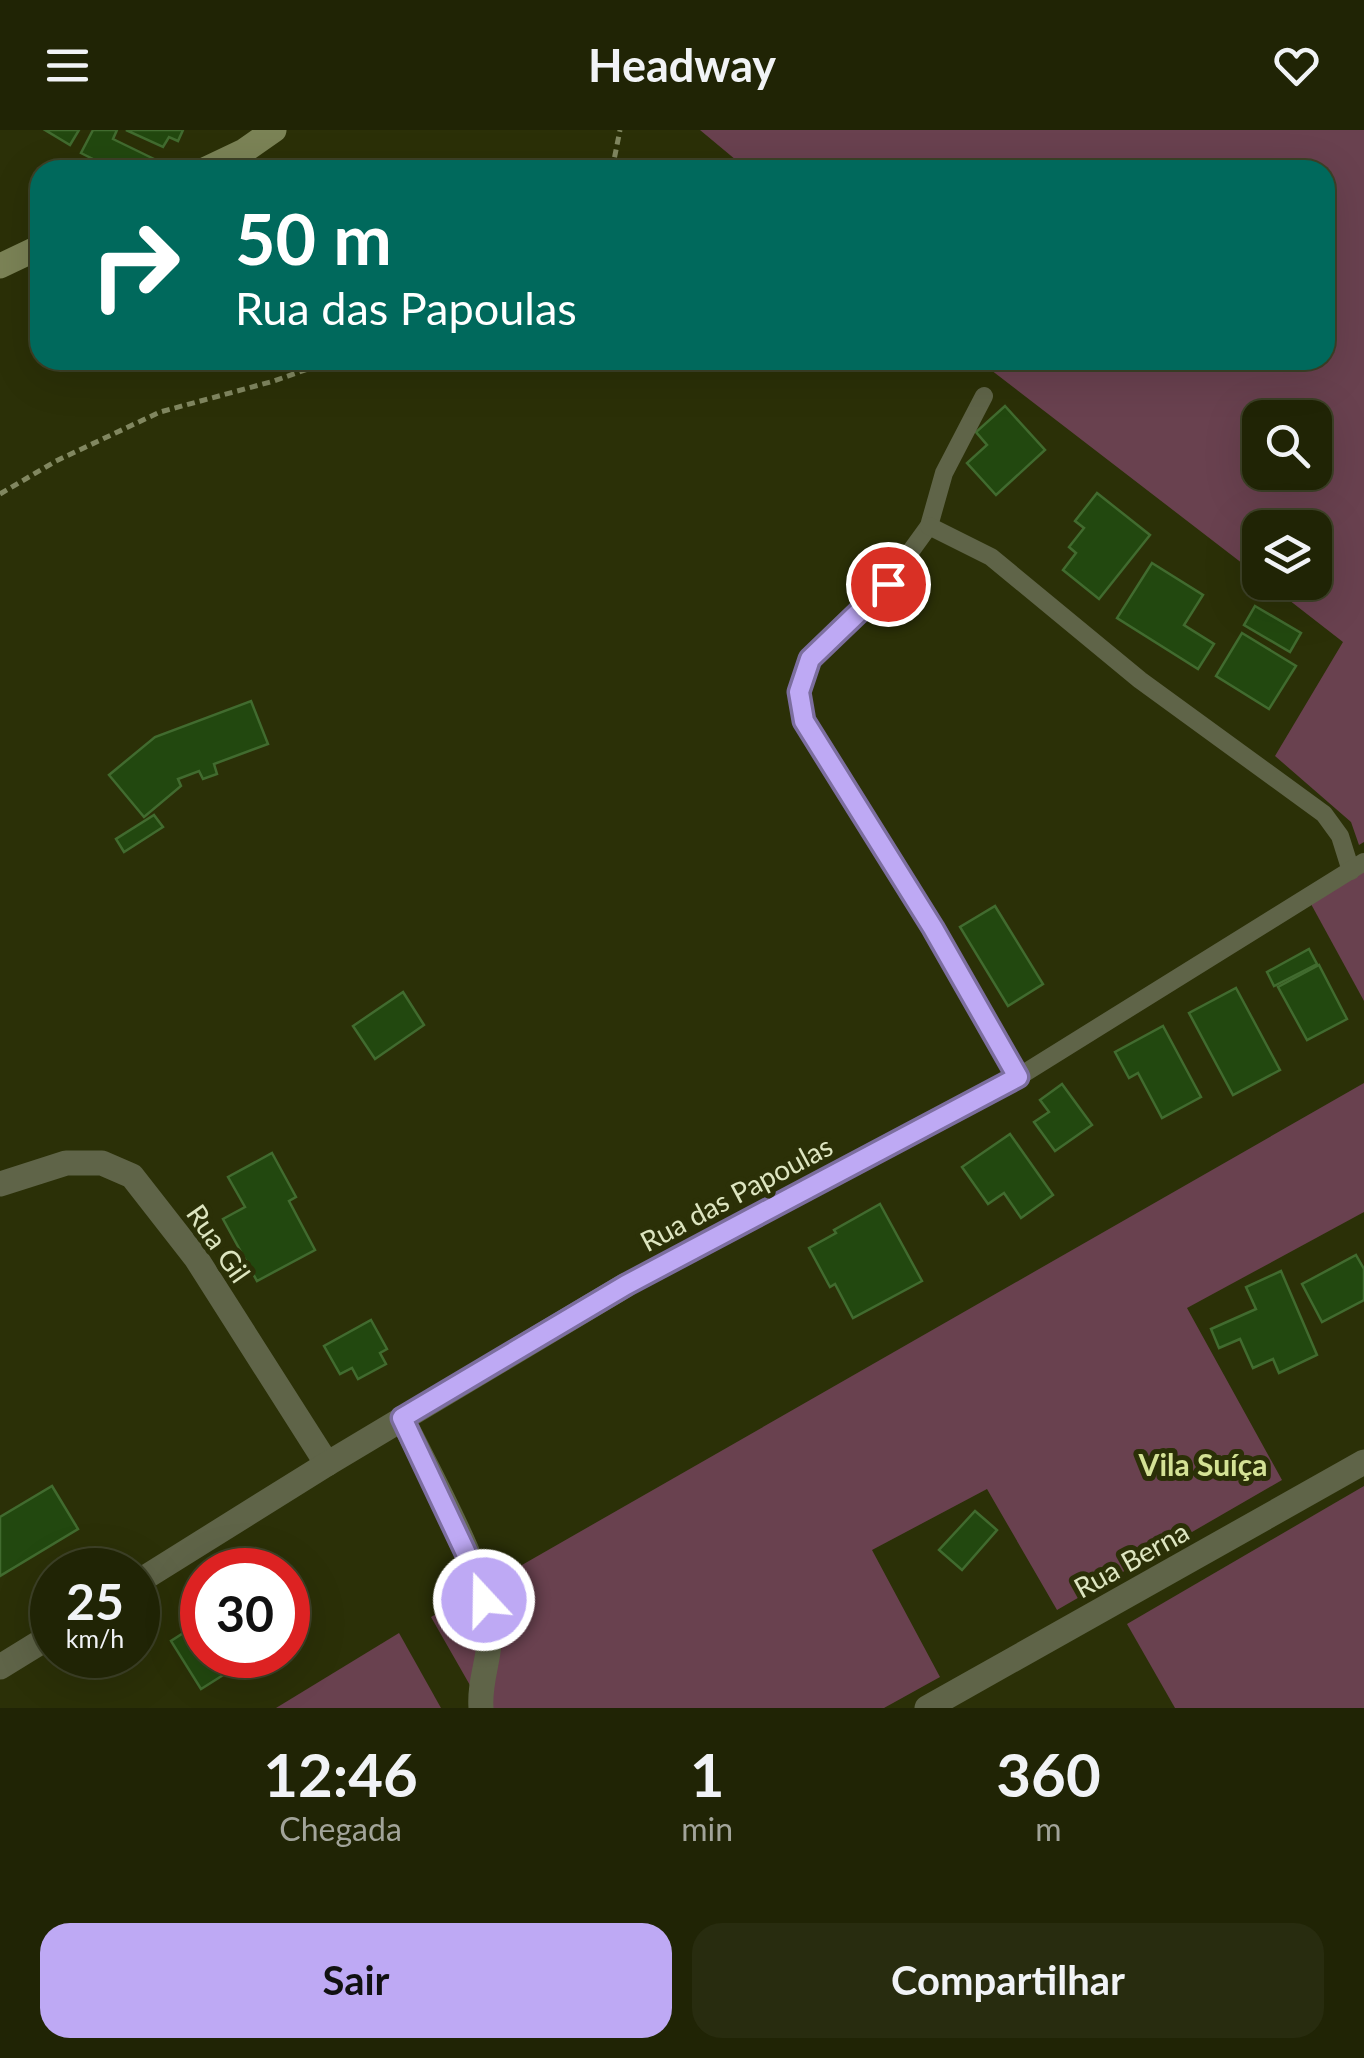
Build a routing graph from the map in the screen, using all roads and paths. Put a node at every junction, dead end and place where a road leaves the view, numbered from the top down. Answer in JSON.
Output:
{"nodes":[{"id":1,"x":274,"y":130,"type":"edge"},
{"id":2,"x":620,"y":130,"type":"edge"},
{"id":3,"x":225,"y":160,"type":"edge"},
{"id":4,"x":614,"y":160,"type":"edge"},
{"id":5,"x":30,"y":252,"type":"edge"},
{"id":6,"x":0,"y":266,"type":"edge"},
{"id":7,"x":305,"y":370,"type":"edge"},
{"id":8,"x":984,"y":396,"type":"dead end"},
{"id":9,"x":0,"y":494,"type":"edge"},
{"id":10,"x":930,"y":526,"type":"junction"},
{"id":11,"x":1357,"y":866,"type":"edge"},
{"id":12,"x":1018,"y":1077,"type":"junction"},
{"id":13,"x":0,"y":1184,"type":"edge"},
{"id":14,"x":626,"y":1285,"type":"joint"},
{"id":15,"x":402,"y":1418,"type":"junction"},
{"id":16,"x":1364,"y":1462,"type":"edge"},
{"id":17,"x":327,"y":1464,"type":"junction"},
{"id":18,"x":160,"y":1568,"type":"edge"},
{"id":19,"x":30,"y":1649,"type":"edge"},
{"id":20,"x":0,"y":1668,"type":"edge"},
{"id":21,"x":481,"y":1708,"type":"edge"},
{"id":22,"x":927,"y":1708,"type":"edge"}],
"edges":[{"from":1,"to":3,"type":"main road"},
{"from":2,"to":4,"type":"path"},
{"from":5,"to":6,"type":"main road"},
{"from":7,"to":9,"type":"path"},
{"from":8,"to":10,"type":"lane"},
{"from":10,"to":11,"type":"lane"},
{"from":10,"to":12,"type":"lane"},
{"from":11,"to":12,"type":"lane","name":"Rua das Papoulas"},
{"from":12,"to":14,"type":"lane","name":"Rua das Papoulas"},
{"from":13,"to":17,"type":"street","name":"Rua Gil"},
{"from":14,"to":15,"type":"street","name":"Rua das Papoulas"},
{"from":15,"to":17,"type":"street","name":"Rua das Papoulas"},
{"from":15,"to":21,"type":"street"},
{"from":16,"to":22,"type":"street","name":"Rua Berna"},
{"from":17,"to":18,"type":"street","name":"Rua das Papoulas"},
{"from":19,"to":20,"type":"street"}]}
